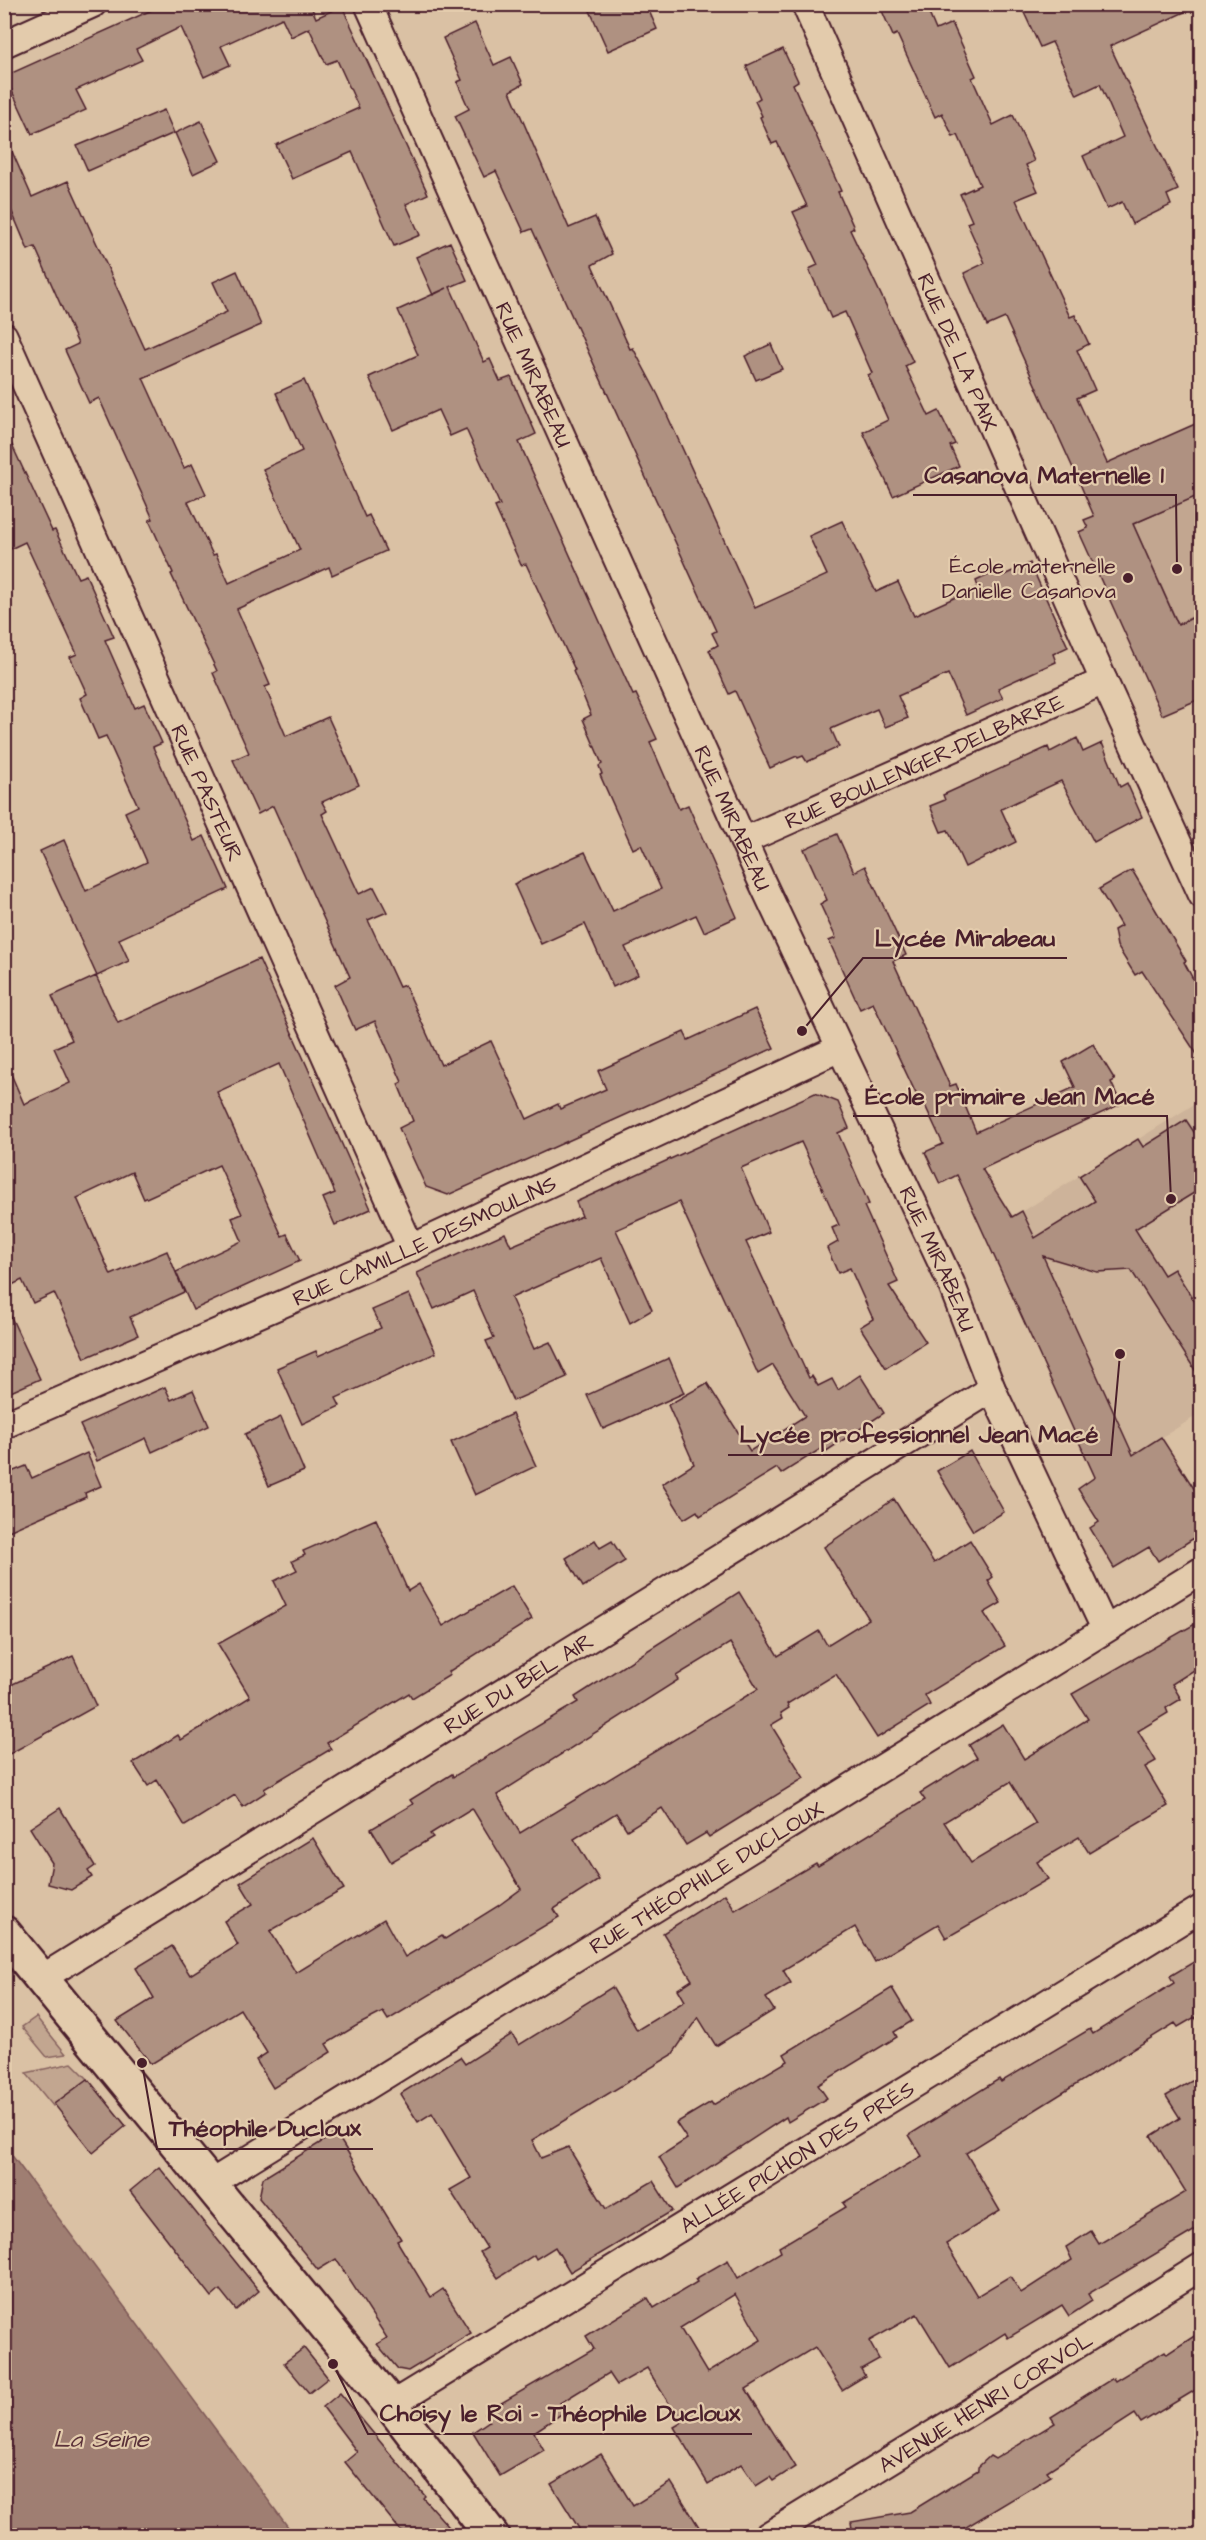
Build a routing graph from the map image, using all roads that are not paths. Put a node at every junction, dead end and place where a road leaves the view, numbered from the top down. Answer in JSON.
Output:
{"nodes":[{"id":1,"x":93,"y":4,"type":"edge"},
{"id":2,"x":368,"y":4,"type":"edge"},
{"id":3,"x":805,"y":4,"type":"edge"},
{"id":4,"x":4,"y":45,"type":"edge"},
{"id":5,"x":4,"y":336,"type":"edge"},
{"id":6,"x":1104,"y":681,"type":"junction"},
{"id":7,"x":743,"y":841,"type":"junction"},
{"id":8,"x":1193,"y":859,"type":"edge"},
{"id":9,"x":1202,"y":895,"type":"edge"},
{"id":10,"x":840,"y":1048,"type":"junction"},
{"id":11,"x":411,"y":1248,"type":"junction"},
{"id":12,"x":992,"y":1389,"type":"junction"},
{"id":13,"x":4,"y":1425,"type":"edge"},
{"id":14,"x":1202,"y":1570,"type":"edge"},
{"id":15,"x":1105,"y":1629,"type":"junction"},
{"id":16,"x":1202,"y":1908,"type":"edge"},
{"id":17,"x":4,"y":1933,"type":"edge"},
{"id":18,"x":42,"y":1978,"type":"junction"},
{"id":19,"x":211,"y":2183,"type":"junction"},
{"id":20,"x":1202,"y":2266,"type":"edge"},
{"id":21,"x":391,"y":2405,"type":"junction"},
{"id":22,"x":492,"y":2535,"type":"edge"},
{"id":23,"x":767,"y":2535,"type":"edge"}],
"edges":[{"from":1,"to":4,"type":"street"},
{"from":2,"to":7,"type":"street","name":"RUE MIRABEAU"},
{"from":3,"to":6,"type":"street","name":"RUE DE LA PAIX"},
{"from":5,"to":11,"type":"street","name":"RUE PASTEUR"},
{"from":6,"to":7,"type":"street","name":"RUE BOULENGER-DELBARRE"},
{"from":6,"to":8,"type":"street","name":"RUE DE LA PAIX"},
{"from":7,"to":10,"type":"street","name":"RUE MIRABEAU"},
{"from":8,"to":9,"type":"street","name":"RUE DE LA PAIX"},
{"from":10,"to":11,"type":"street","name":"RUE CAMILLE DESMOULINS"},
{"from":10,"to":12,"type":"street","name":"RUE MIRABEAU"},
{"from":11,"to":13,"type":"street","name":"RUE CAMILLE DESMOULINS"},
{"from":12,"to":15,"type":"street","name":"RUE MIRABEAU"},
{"from":12,"to":18,"type":"street","name":"RUE DU BEL AIR"},
{"from":14,"to":15,"type":"street","name":"RUE THÉOPHILE DUCLOUX"},
{"from":15,"to":19,"type":"street","name":"RUE THÉOPHILE DUCLOUX"},
{"from":16,"to":21,"type":"street","name":"ALLÉE PICHON DES PRÉS"},
{"from":17,"to":18,"type":"main road"},
{"from":18,"to":19,"type":"main road"},
{"from":19,"to":21,"type":"main road"},
{"from":20,"to":23,"type":"street","name":"AVENUE HENRI CORVOL"},
{"from":21,"to":22,"type":"main road"}]}
